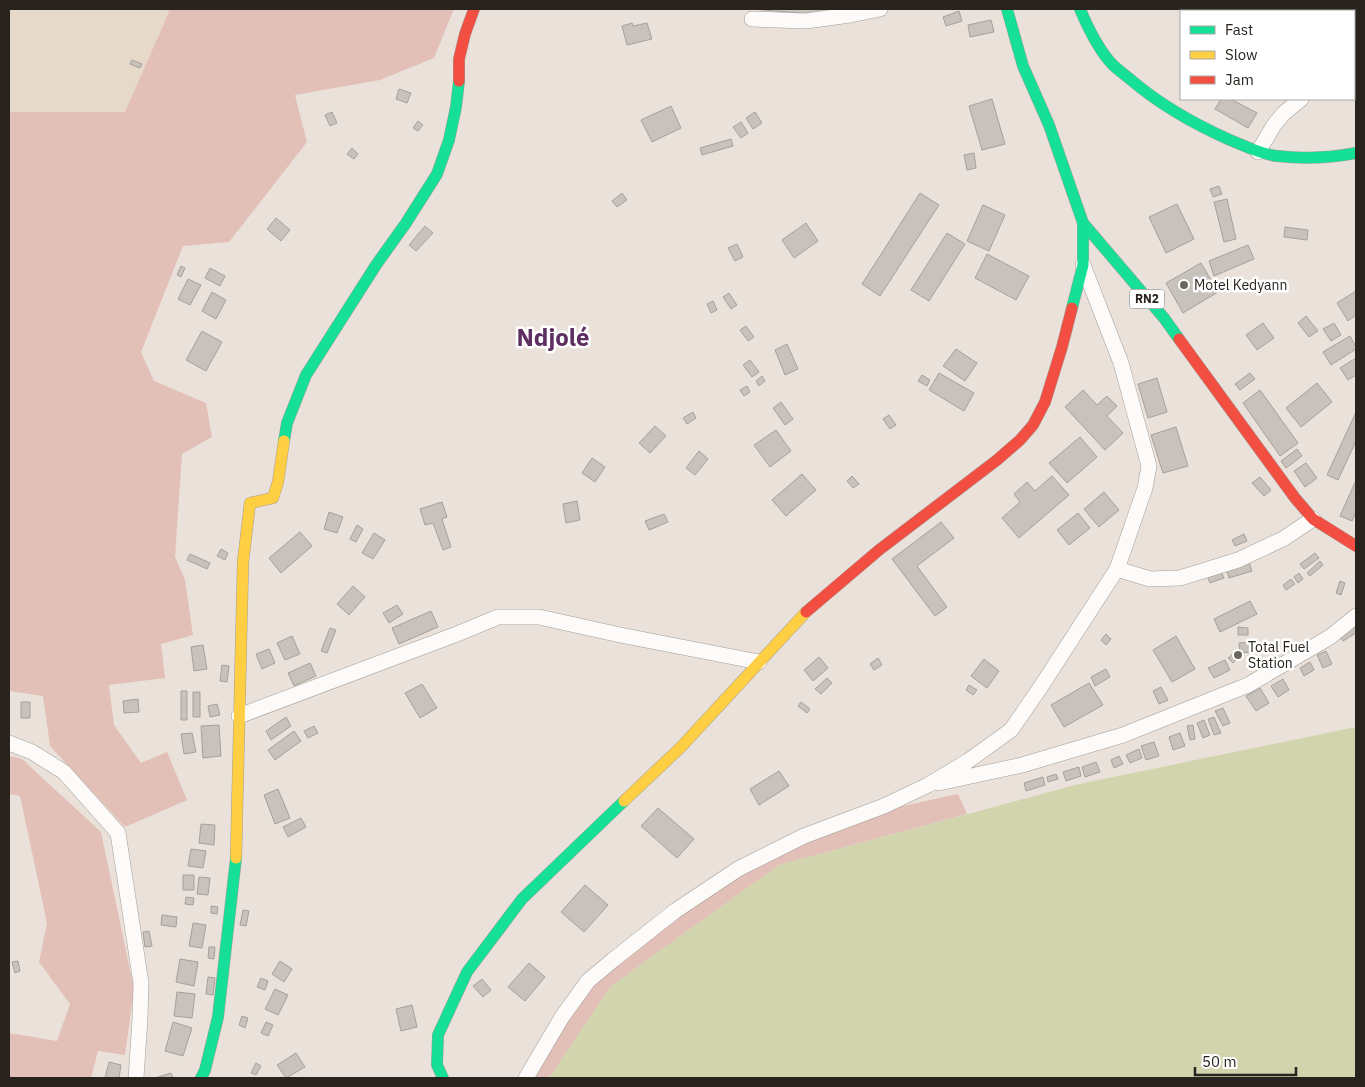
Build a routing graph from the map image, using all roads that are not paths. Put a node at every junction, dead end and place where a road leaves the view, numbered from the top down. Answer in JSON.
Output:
{"nodes":[{"id":1,"x":474,"y":9,"type":"edge"},
{"id":2,"x":880,"y":9,"type":"edge"},
{"id":3,"x":1007,"y":9,"type":"edge"},
{"id":4,"x":1080,"y":9,"type":"edge"},
{"id":5,"x":752,"y":20,"type":"dead end"},
{"id":6,"x":1300,"y":100,"type":"edge"},
{"id":7,"x":1258,"y":152,"type":"junction"},
{"id":8,"x":1356,"y":153,"type":"edge"},
{"id":9,"x":1083,"y":223,"type":"junction"},
{"id":10,"x":1083,"y":265,"type":"junction"},
{"id":11,"x":1313,"y":519,"type":"junction"},
{"id":12,"x":1356,"y":546,"type":"edge"},
{"id":13,"x":1117,"y":569,"type":"junction"},
{"id":14,"x":1356,"y":616,"type":"edge"},
{"id":15,"x":759,"y":662,"type":"junction"},
{"id":16,"x":239,"y":716,"type":"junction"},
{"id":17,"x":9,"y":744,"type":"edge"},
{"id":18,"x":928,"y":786,"type":"junction"},
{"id":19,"x":136,"y":1078,"type":"edge"},
{"id":20,"x":201,"y":1078,"type":"edge"},
{"id":21,"x":443,"y":1078,"type":"edge"},
{"id":22,"x":526,"y":1078,"type":"edge"}],
"edges":[{"from":1,"to":16,"type":"main road"},
{"from":2,"to":5,"type":"street"},
{"from":3,"to":9,"type":"main road","number":"RN2"},
{"from":4,"to":7,"type":"main road"},
{"from":6,"to":7,"type":"street"},
{"from":7,"to":8,"type":"main road"},
{"from":9,"to":10,"type":"main road"},
{"from":9,"to":11,"type":"main road","number":"RN2"},
{"from":10,"to":13,"type":"street"},
{"from":10,"to":15,"type":"main road"},
{"from":11,"to":12,"type":"main road","number":"RN2"},
{"from":11,"to":13,"type":"street"},
{"from":13,"to":18,"type":"street"},
{"from":14,"to":18,"type":"street"},
{"from":15,"to":16,"type":"street"},
{"from":15,"to":21,"type":"main road"},
{"from":16,"to":20,"type":"main road"},
{"from":17,"to":19,"type":"street"},
{"from":18,"to":22,"type":"street"}]}
